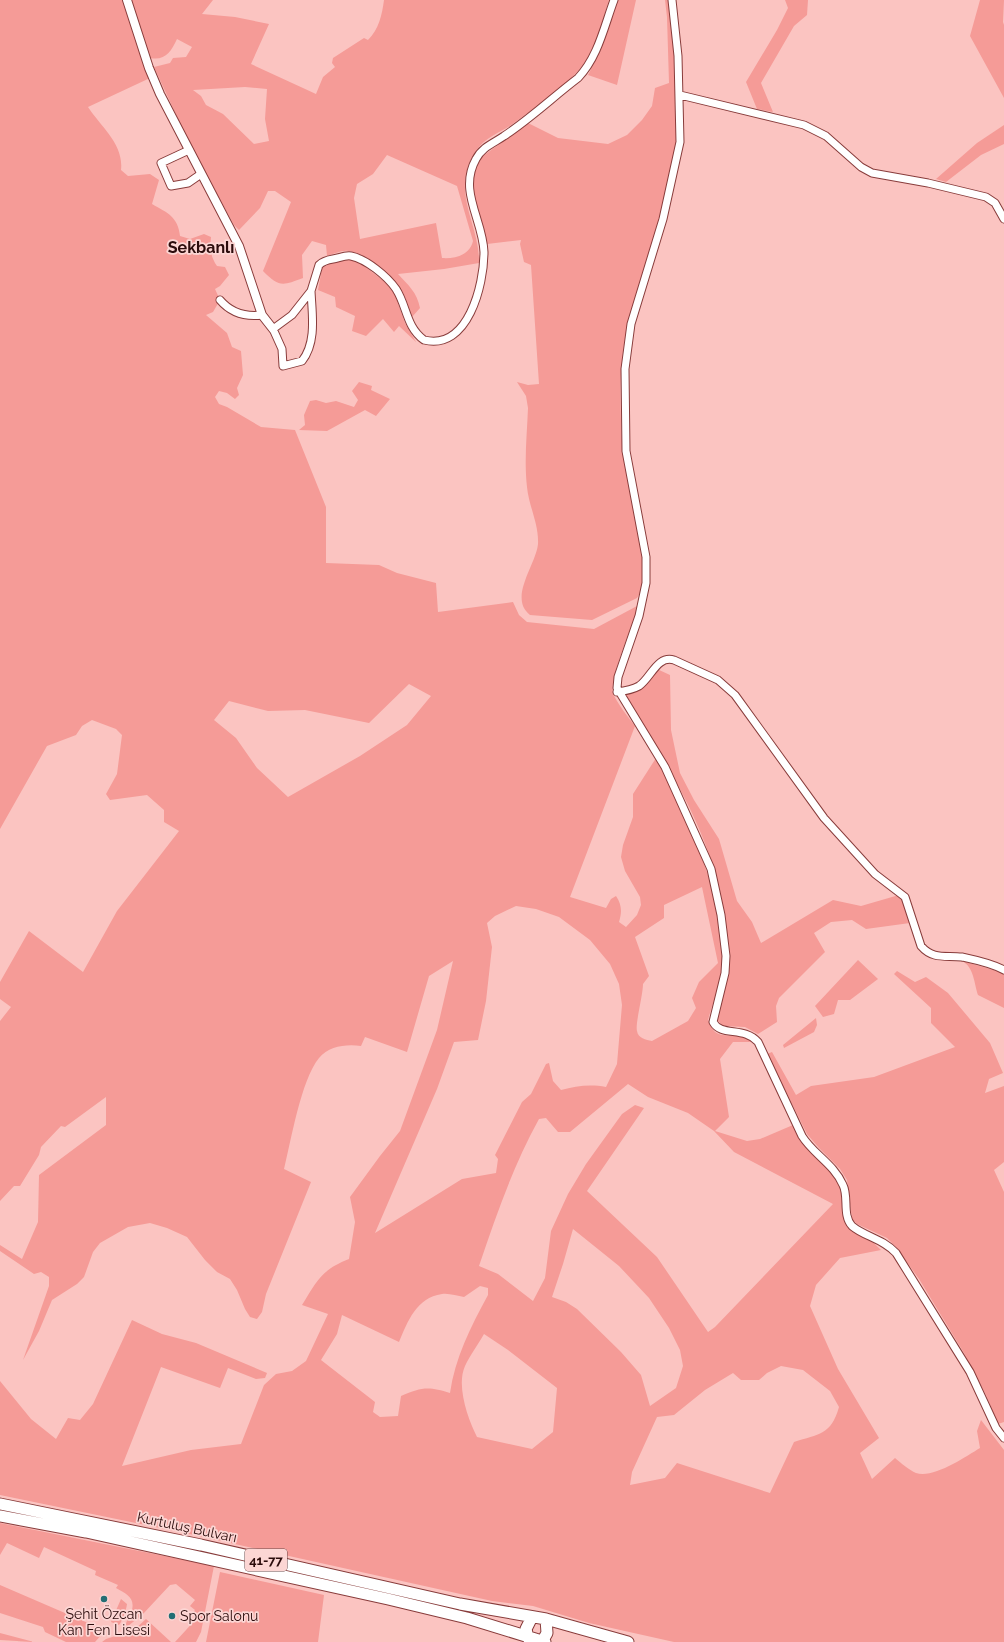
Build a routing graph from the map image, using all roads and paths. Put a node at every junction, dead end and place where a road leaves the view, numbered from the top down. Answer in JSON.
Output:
{"nodes":[{"id":1,"x":127,"y":0,"type":"edge"},
{"id":2,"x":614,"y":0,"type":"edge"},
{"id":3,"x":672,"y":0,"type":"edge"},
{"id":4,"x":680,"y":95,"type":"junction"},
{"id":5,"x":189,"y":150,"type":"junction"},
{"id":6,"x":201,"y":174,"type":"junction"},
{"id":7,"x":1004,"y":219,"type":"edge"},
{"id":8,"x":311,"y":291,"type":"junction"},
{"id":9,"x":220,"y":300,"type":"dead end"},
{"id":10,"x":262,"y":314,"type":"junction"},
{"id":11,"x":273,"y":329,"type":"junction"},
{"id":12,"x":617,"y":692,"type":"junction"},
{"id":13,"x":1004,"y":970,"type":"edge"},
{"id":14,"x":1004,"y":1438,"type":"edge"},
{"id":15,"x":0,"y":1504,"type":"edge"},
{"id":16,"x":0,"y":1516,"type":"edge"},
{"id":17,"x":532,"y":1616,"type":"junction"},
{"id":18,"x":546,"y":1619,"type":"junction"},
{"id":19,"x":528,"y":1640,"type":"edge"},
{"id":20,"x":542,"y":1642,"type":"edge"},
{"id":21,"x":545,"y":1642,"type":"edge"},
{"id":22,"x":628,"y":1642,"type":"edge"}],
"edges":[{"from":1,"to":5,"type":"street"},
{"from":2,"to":8,"type":"street"},
{"from":3,"to":4,"type":"street"},
{"from":4,"to":7,"type":"street"},
{"from":4,"to":12,"type":"street"},
{"from":5,"to":6,"type":"street"},
{"from":5,"to":6,"type":"street"},
{"from":6,"to":10,"type":"street"},
{"from":8,"to":11,"type":"street"},
{"from":8,"to":11,"type":"street"},
{"from":9,"to":10,"type":"street"},
{"from":10,"to":11,"type":"street"},
{"from":12,"to":13,"type":"street"},
{"from":12,"to":14,"type":"street"},
{"from":15,"to":17,"type":"highway","name":"Kurtuluş Bulvarı","number":"41-77"},
{"from":16,"to":19,"type":"highway","name":"Kurtuluş Bulvarı","number":"41-77"},
{"from":17,"to":18,"type":"highway"},
{"from":17,"to":19,"type":"highway"},
{"from":18,"to":20,"type":"highway"},
{"from":18,"to":22,"type":"highway"},
{"from":19,"to":20,"type":"highway"},
{"from":20,"to":21,"type":"highway"}]}
